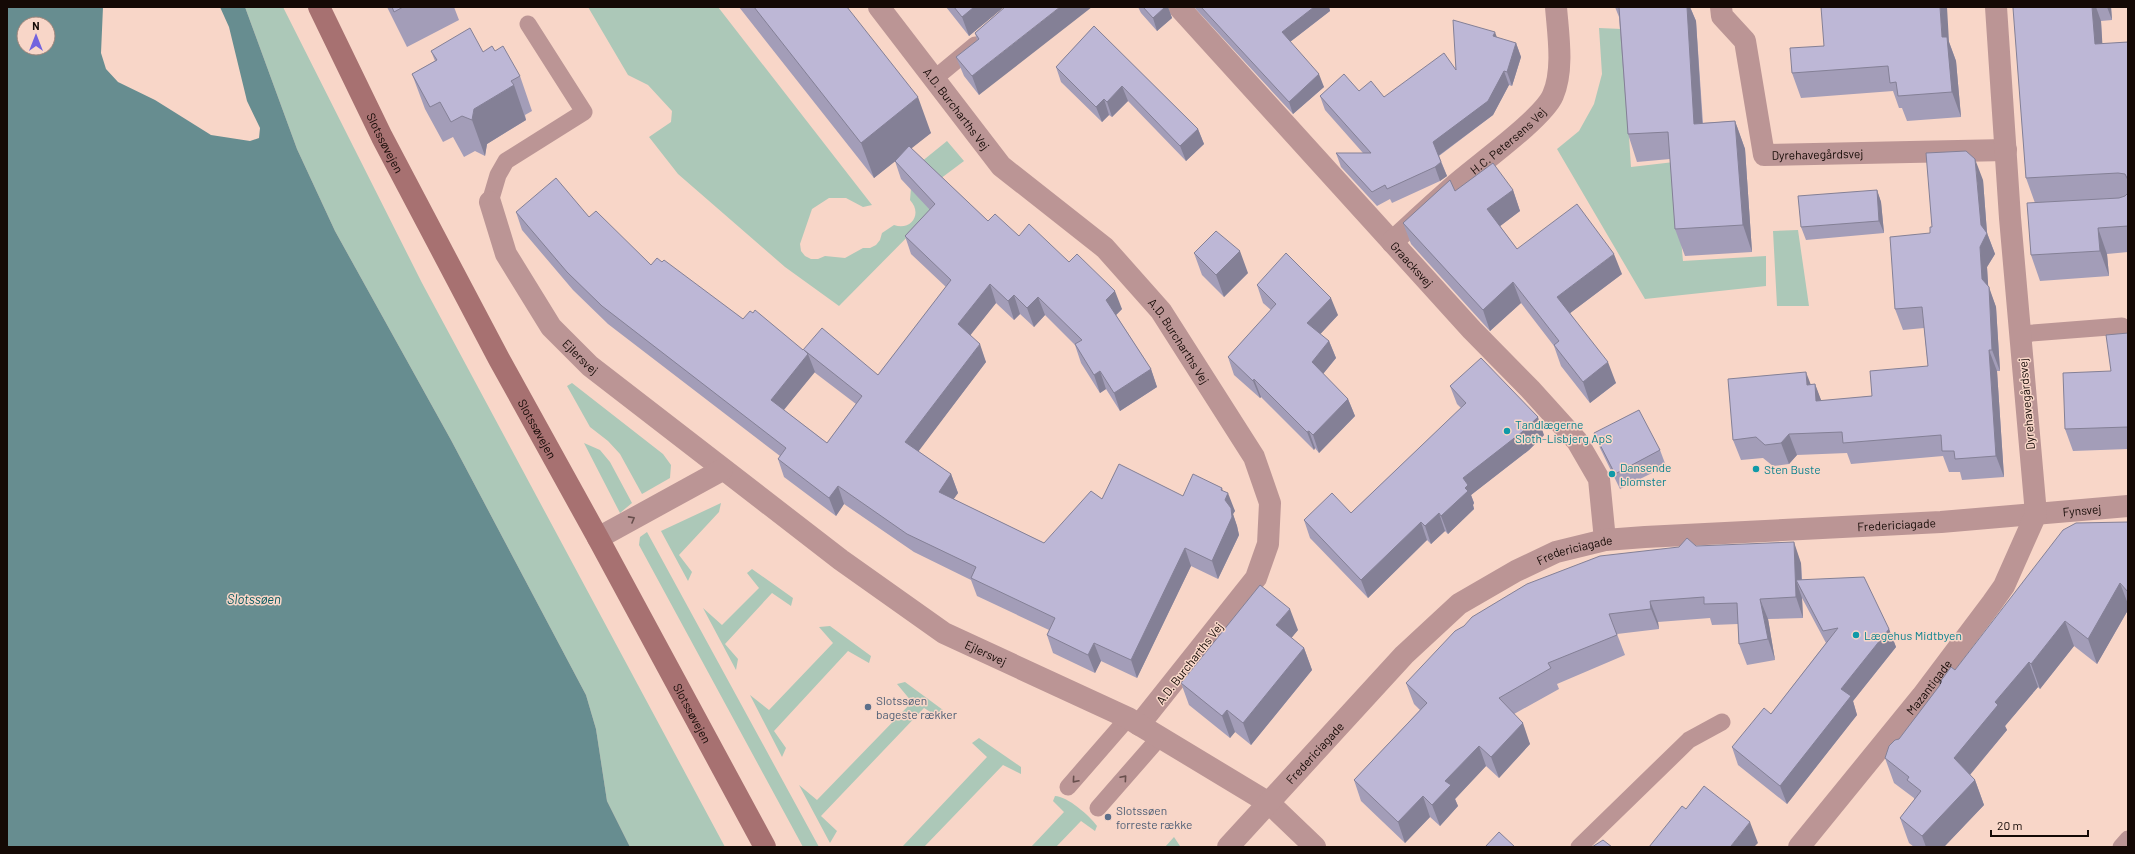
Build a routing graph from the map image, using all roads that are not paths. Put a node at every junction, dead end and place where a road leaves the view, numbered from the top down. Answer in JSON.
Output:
{"nodes":[{"id":1,"x":318,"y":7,"type":"edge"},
{"id":2,"x":879,"y":7,"type":"edge"},
{"id":3,"x":1179,"y":7,"type":"edge"},
{"id":4,"x":1556,"y":7,"type":"edge"},
{"id":5,"x":1721,"y":7,"type":"edge"},
{"id":6,"x":1996,"y":7,"type":"edge"},
{"id":7,"x":528,"y":24,"type":"dead end"},
{"id":8,"x":985,"y":36,"type":"edge"},
{"id":9,"x":934,"y":79,"type":"junction"},
{"id":10,"x":2006,"y":150,"type":"junction"},
{"id":11,"x":490,"y":202,"type":"joint"},
{"id":12,"x":2034,"y":217,"type":"edge"},
{"id":13,"x":2010,"y":218,"type":"junction"},
{"id":14,"x":1392,"y":242,"type":"junction"},
{"id":15,"x":2122,"y":326,"type":"dead end"},
{"id":16,"x":2020,"y":334,"type":"junction"},
{"id":17,"x":722,"y":470,"type":"junction"},
{"id":18,"x":2128,"y":506,"type":"edge"},
{"id":19,"x":2036,"y":514,"type":"junction"},
{"id":20,"x":598,"y":538,"type":"junction"},
{"id":21,"x":1605,"y":540,"type":"junction"},
{"id":22,"x":1134,"y":722,"type":"junction"},
{"id":23,"x":1722,"y":722,"type":"dead end"},
{"id":24,"x":1160,"y":737,"type":"junction"},
{"id":25,"x":1068,"y":787,"type":"dead end"},
{"id":26,"x":1269,"y":803,"type":"junction"},
{"id":27,"x":1098,"y":808,"type":"dead end"},
{"id":28,"x":2128,"y":839,"type":"edge"},
{"id":29,"x":765,"y":847,"type":"edge"},
{"id":30,"x":1228,"y":847,"type":"edge"},
{"id":31,"x":1315,"y":847,"type":"edge"},
{"id":32,"x":1579,"y":847,"type":"edge"},
{"id":33,"x":1799,"y":847,"type":"edge"},
{"id":34,"x":2121,"y":847,"type":"edge"}],
"edges":[{"from":1,"to":20,"type":"main road","name":"Slotssøvejen"},
{"from":2,"to":9,"type":"street","name":"A.D. Burcharths Vej"},
{"from":3,"to":14,"type":"street","name":"Graacksvej"},
{"from":4,"to":14,"type":"street","name":"H.C. Petersens Vej"},
{"from":5,"to":10,"type":"street","name":"Dyrehavegårdsvej"},
{"from":6,"to":10,"type":"street","name":"Dyrehavegårdsvej"},
{"from":7,"to":11,"type":"lane"},
{"from":8,"to":9,"type":"lane"},
{"from":9,"to":22,"type":"street","name":"A.D. Burcharths Vej"},
{"from":10,"to":13,"type":"street","name":"Dyrehavegårdsvej"},
{"from":11,"to":17,"type":"street","name":"Ejlersvej"},
{"from":12,"to":13,"type":"street"},
{"from":13,"to":16,"type":"street","name":"Dyrehavegårdsvej"},
{"from":14,"to":21,"type":"street","name":"Graacksvej"},
{"from":15,"to":16,"type":"lane"},
{"from":16,"to":19,"type":"street","name":"Dyrehavegårdsvej"},
{"from":20,"to":17,"type":"street","one_way":true},
{"from":17,"to":22,"type":"street","name":"Ejlersvej"},
{"from":18,"to":19,"type":"street","name":"Fynsvej"},
{"from":19,"to":21,"type":"street","name":"Fredericiagade"},
{"from":19,"to":33,"type":"street","name":"Mazantigade"},
{"from":20,"to":29,"type":"main road","name":"Slotssøvejen"},
{"from":21,"to":26,"type":"street","name":"Fredericiagade"},
{"from":22,"to":24,"type":"street","name":"Ejlersvej"},
{"from":22,"to":25,"type":"lane","one_way":true},
{"from":23,"to":32,"type":"lane"},
{"from":24,"to":26,"type":"street","name":"Ejlersvej"},
{"from":27,"to":24,"type":"lane","one_way":true},
{"from":26,"to":30,"type":"street","name":"Fredericiagade"},
{"from":26,"to":31,"type":"street","name":"Ejlersvej"},
{"from":28,"to":34,"type":"lane"}]}
